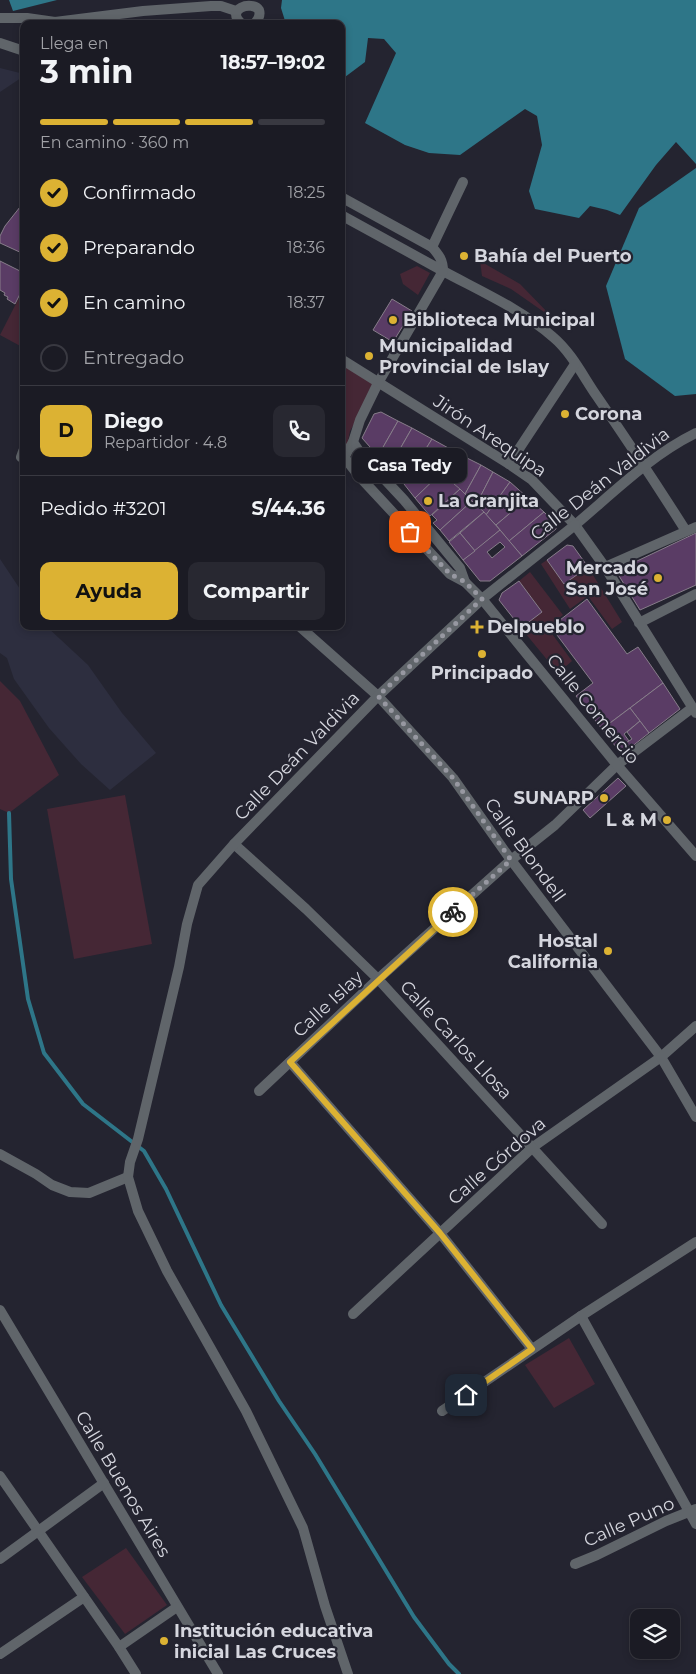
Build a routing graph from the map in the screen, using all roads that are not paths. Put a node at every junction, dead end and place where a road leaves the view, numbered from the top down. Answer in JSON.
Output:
{"nodes":[{"id":1,"x":236,"y":11,"type":"junction"},
{"id":2,"x":0,"y":18,"type":"edge"},
{"id":3,"x":41,"y":20,"type":"edge"},
{"id":4,"x":71,"y":20,"type":"edge"},
{"id":5,"x":238,"y":20,"type":"edge"},
{"id":6,"x":257,"y":20,"type":"edge"},
{"id":7,"x":0,"y":43,"type":"edge"},
{"id":8,"x":20,"y":50,"type":"edge"},
{"id":9,"x":463,"y":182,"type":"dead end"},
{"id":10,"x":345,"y":199,"type":"edge"},
{"id":11,"x":345,"y":218,"type":"edge"},
{"id":12,"x":432,"y":247,"type":"junction"},
{"id":13,"x":443,"y":271,"type":"junction"},
{"id":14,"x":345,"y":362,"type":"edge"},
{"id":15,"x":575,"y":364,"type":"junction"},
{"id":16,"x":378,"y":383,"type":"junction"},
{"id":17,"x":696,"y":433,"type":"edge"},
{"id":18,"x":353,"y":442,"type":"junction"},
{"id":19,"x":345,"y":453,"type":"edge"},
{"id":20,"x":345,"y":460,"type":"edge"},
{"id":21,"x":509,"y":464,"type":"junction"},
{"id":22,"x":645,"y":466,"type":"junction"},
{"id":23,"x":575,"y":525,"type":"junction"},
{"id":24,"x":691,"y":529,"type":"edge"},
{"id":25,"x":605,"y":567,"type":"junction"},
{"id":26,"x":465,"y":582,"type":"junction"},
{"id":27,"x":696,"y":594,"type":"edge"},
{"id":28,"x":482,"y":599,"type":"junction"},
{"id":29,"x":639,"y":623,"type":"junction"},
{"id":30,"x":304,"y":630,"type":"edge"},
{"id":31,"x":378,"y":696,"type":"junction"},
{"id":32,"x":694,"y":710,"type":"edge"},
{"id":33,"x":618,"y":765,"type":"junction"},
{"id":34,"x":234,"y":844,"type":"junction"},
{"id":35,"x":696,"y":856,"type":"edge"},
{"id":36,"x":511,"y":860,"type":"junction"},
{"id":37,"x":378,"y":979,"type":"junction"},
{"id":38,"x":696,"y":1026,"type":"edge"},
{"id":39,"x":661,"y":1057,"type":"junction"},
{"id":40,"x":290,"y":1062,"type":"junction"},
{"id":41,"x":258,"y":1091,"type":"dead end"},
{"id":42,"x":696,"y":1117,"type":"edge"},
{"id":43,"x":533,"y":1147,"type":"junction"},
{"id":44,"x":0,"y":1154,"type":"edge"},
{"id":45,"x":128,"y":1178,"type":"junction"},
{"id":46,"x":602,"y":1224,"type":"dead end"},
{"id":47,"x":440,"y":1233,"type":"junction"},
{"id":48,"x":696,"y":1242,"type":"edge"},
{"id":49,"x":0,"y":1310,"type":"edge"},
{"id":50,"x":353,"y":1314,"type":"dead end"},
{"id":51,"x":581,"y":1316,"type":"junction"},
{"id":52,"x":532,"y":1349,"type":"junction"},
{"id":53,"x":442,"y":1411,"type":"dead end"},
{"id":54,"x":0,"y":1476,"type":"edge"},
{"id":55,"x":104,"y":1483,"type":"junction"},
{"id":56,"x":693,"y":1511,"type":"edge"},
{"id":57,"x":696,"y":1524,"type":"edge"},
{"id":58,"x":38,"y":1530,"type":"junction"},
{"id":59,"x":0,"y":1559,"type":"edge"},
{"id":60,"x":575,"y":1564,"type":"dead end"},
{"id":61,"x":84,"y":1597,"type":"junction"},
{"id":62,"x":178,"y":1607,"type":"junction"},
{"id":63,"x":119,"y":1647,"type":"junction"},
{"id":64,"x":0,"y":1654,"type":"edge"},
{"id":65,"x":136,"y":1674,"type":"edge"},
{"id":66,"x":218,"y":1674,"type":"edge"},
{"id":67,"x":348,"y":1674,"type":"edge"}],
"edges":[{"from":1,"to":4,"type":"street"},
{"from":1,"to":5,"type":"street"},
{"from":1,"to":6,"type":"street"},
{"from":2,"to":3,"type":"street"},
{"from":7,"to":8,"type":"street"},
{"from":9,"to":12,"type":"street"},
{"from":10,"to":12,"type":"street"},
{"from":11,"to":13,"type":"street"},
{"from":12,"to":13,"type":"street"},
{"from":13,"to":15,"type":"street"},
{"from":13,"to":16,"type":"street"},
{"from":14,"to":16,"type":"street","name":"Jirón Arequipa"},
{"from":15,"to":21,"type":"street"},
{"from":15,"to":22,"type":"street"},
{"from":16,"to":18,"type":"street"},
{"from":16,"to":21,"type":"street","name":"Jirón Arequipa"},
{"from":17,"to":22,"type":"street","name":"Calle Deán Valdivia"},
{"from":18,"to":19,"type":"street"},
{"from":18,"to":26,"type":"street","name":"Calle Comercio"},
{"from":20,"to":26,"type":"street","name":"Calle Comercio"},
{"from":21,"to":23,"type":"street","name":"Jirón Arequipa"},
{"from":22,"to":23,"type":"street","name":"Calle Deán Valdivia"},
{"from":22,"to":24,"type":"street"},
{"from":23,"to":25,"type":"street","name":"Jirón Arequipa"},
{"from":23,"to":28,"type":"street","name":"Calle Deán Valdivia"},
{"from":24,"to":25,"type":"street"},
{"from":25,"to":29,"type":"street","name":"Jirón Arequipa"},
{"from":26,"to":28,"type":"street","name":"Calle Comercio"},
{"from":27,"to":29,"type":"street"},
{"from":28,"to":31,"type":"street","name":"Calle Deán Valdivia"},
{"from":28,"to":33,"type":"street","name":"Calle Comercio"},
{"from":29,"to":32,"type":"street","name":"Jirón Arequipa"},
{"from":30,"to":31,"type":"street","name":"Calle Blondell"},
{"from":31,"to":34,"type":"street","name":"Calle Deán Valdivia"},
{"from":31,"to":36,"type":"street","name":"Calle Blondell"},
{"from":32,"to":33,"type":"street","name":"Calle Islay"},
{"from":33,"to":35,"type":"street","name":"Calle Comercio"},
{"from":33,"to":36,"type":"street","name":"Calle Islay"},
{"from":34,"to":37,"type":"street","name":"Calle Carlos Llosa"},
{"from":34,"to":45,"type":"street","name":"Calle Deán Valdivia"},
{"from":36,"to":37,"type":"street","name":"Calle Islay"},
{"from":36,"to":39,"type":"street","name":"Calle Blondell"},
{"from":37,"to":40,"type":"street","name":"Calle Islay"},
{"from":37,"to":43,"type":"street","name":"Calle Carlos Llosa"},
{"from":38,"to":39,"type":"street","name":"Calle Córdova"},
{"from":39,"to":42,"type":"street","name":"Calle Blondell"},
{"from":39,"to":43,"type":"street","name":"Calle Córdova"},
{"from":40,"to":41,"type":"street","name":"Calle Islay"},
{"from":40,"to":47,"type":"street"},
{"from":43,"to":46,"type":"street","name":"Calle Carlos Llosa"},
{"from":43,"to":47,"type":"street","name":"Calle Córdova"},
{"from":44,"to":45,"type":"street"},
{"from":45,"to":67,"type":"street"},
{"from":47,"to":50,"type":"street","name":"Calle Córdova"},
{"from":47,"to":52,"type":"street"},
{"from":48,"to":51,"type":"street"},
{"from":49,"to":55,"type":"street","name":"Calle Buenos Aires"},
{"from":51,"to":52,"type":"street"},
{"from":51,"to":56,"type":"street"},
{"from":52,"to":53,"type":"street"},
{"from":54,"to":58,"type":"street"},
{"from":55,"to":58,"type":"street"},
{"from":55,"to":62,"type":"street","name":"Calle Buenos Aires"},
{"from":56,"to":57,"type":"street"},
{"from":56,"to":60,"type":"street","name":"Calle Puno"},
{"from":58,"to":59,"type":"street"},
{"from":58,"to":61,"type":"street"},
{"from":61,"to":63,"type":"street"},
{"from":61,"to":64,"type":"street"},
{"from":62,"to":63,"type":"street"},
{"from":62,"to":66,"type":"street","name":"Calle Buenos Aires"},
{"from":63,"to":65,"type":"street"}]}
